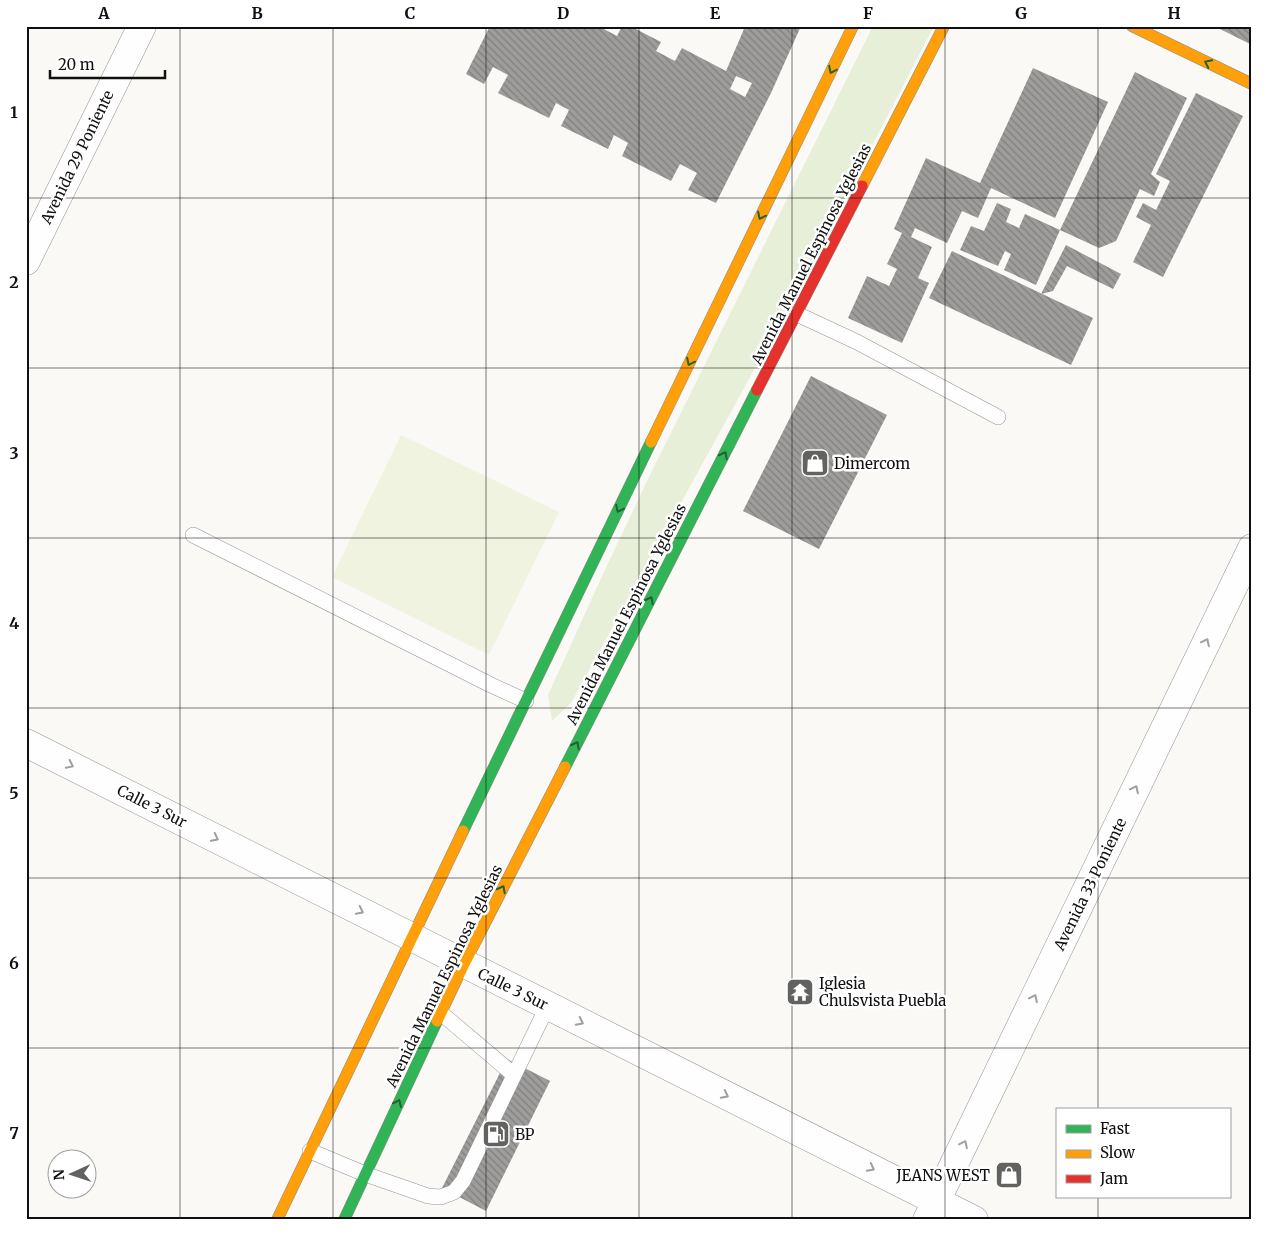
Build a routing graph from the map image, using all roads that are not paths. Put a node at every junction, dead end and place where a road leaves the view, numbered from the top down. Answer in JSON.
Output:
{"nodes":[{"id":1,"x":142,"y":26,"type":"edge"},
{"id":2,"x":853,"y":26,"type":"edge"},
{"id":3,"x":944,"y":26,"type":"edge"},
{"id":4,"x":1132,"y":26,"type":"edge"},
{"id":5,"x":1252,"y":84,"type":"edge"},
{"id":6,"x":26,"y":261,"type":"edge"},
{"id":7,"x":797,"y":314,"type":"junction"},
{"id":8,"x":998,"y":417,"type":"dead end"},
{"id":9,"x":193,"y":535,"type":"dead end"},
{"id":10,"x":1252,"y":548,"type":"edge"},
{"id":11,"x":526,"y":701,"type":"junction"},
{"id":12,"x":26,"y":743,"type":"edge"},
{"id":13,"x":412,"y":936,"type":"junction"},
{"id":14,"x":464,"y":964,"type":"junction"},
{"id":15,"x":548,"y":1006,"type":"junction"},
{"id":16,"x":441,"y":1013,"type":"junction"},
{"id":17,"x":514,"y":1075,"type":"junction"},
{"id":18,"x":310,"y":1151,"type":"junction"},
{"id":19,"x":365,"y":1174,"type":"junction"},
{"id":20,"x":932,"y":1210,"type":"edge"},
{"id":21,"x":277,"y":1220,"type":"edge"},
{"id":22,"x":344,"y":1220,"type":"edge"},
{"id":23,"x":974,"y":1220,"type":"edge"}],
"edges":[{"from":1,"to":6,"type":"street","name":"Avenida 29 Poniente"},
{"from":2,"to":11,"type":"main road","one_way":true},
{"from":3,"to":7,"type":"main road","name":"Avenida Manuel Espinosa Yglesias"},
{"from":5,"to":4,"type":"main road","one_way":true},
{"from":7,"to":8,"type":"lane"},
{"from":14,"to":7,"type":"main road","name":"Avenida Manuel Espinosa Yglesias","one_way":true},
{"from":9,"to":11,"type":"lane"},
{"from":20,"to":10,"type":"street","name":"Avenida 33 Poniente","one_way":true},
{"from":11,"to":13,"type":"main road"},
{"from":12,"to":13,"type":"street","name":"Calle 3 Sur","one_way":true},
{"from":13,"to":14,"type":"street","name":"Calle 3 Sur"},
{"from":13,"to":18,"type":"main road"},
{"from":14,"to":15,"type":"street","name":"Calle 3 Sur"},
{"from":14,"to":16,"type":"main road","name":"Avenida Manuel Espinosa Yglesias"},
{"from":15,"to":17,"type":"lane"},
{"from":15,"to":20,"type":"street","name":"Calle 3 Sur","one_way":true},
{"from":16,"to":17,"type":"lane"},
{"from":19,"to":16,"type":"main road","name":"Avenida Manuel Espinosa Yglesias","one_way":true},
{"from":17,"to":19,"type":"lane"},
{"from":18,"to":19,"type":"lane"},
{"from":18,"to":21,"type":"main road"},
{"from":19,"to":22,"type":"main road","name":"Avenida Manuel Espinosa Yglesias"},
{"from":20,"to":23,"type":"street","name":"Calle 3 Sur"}]}
